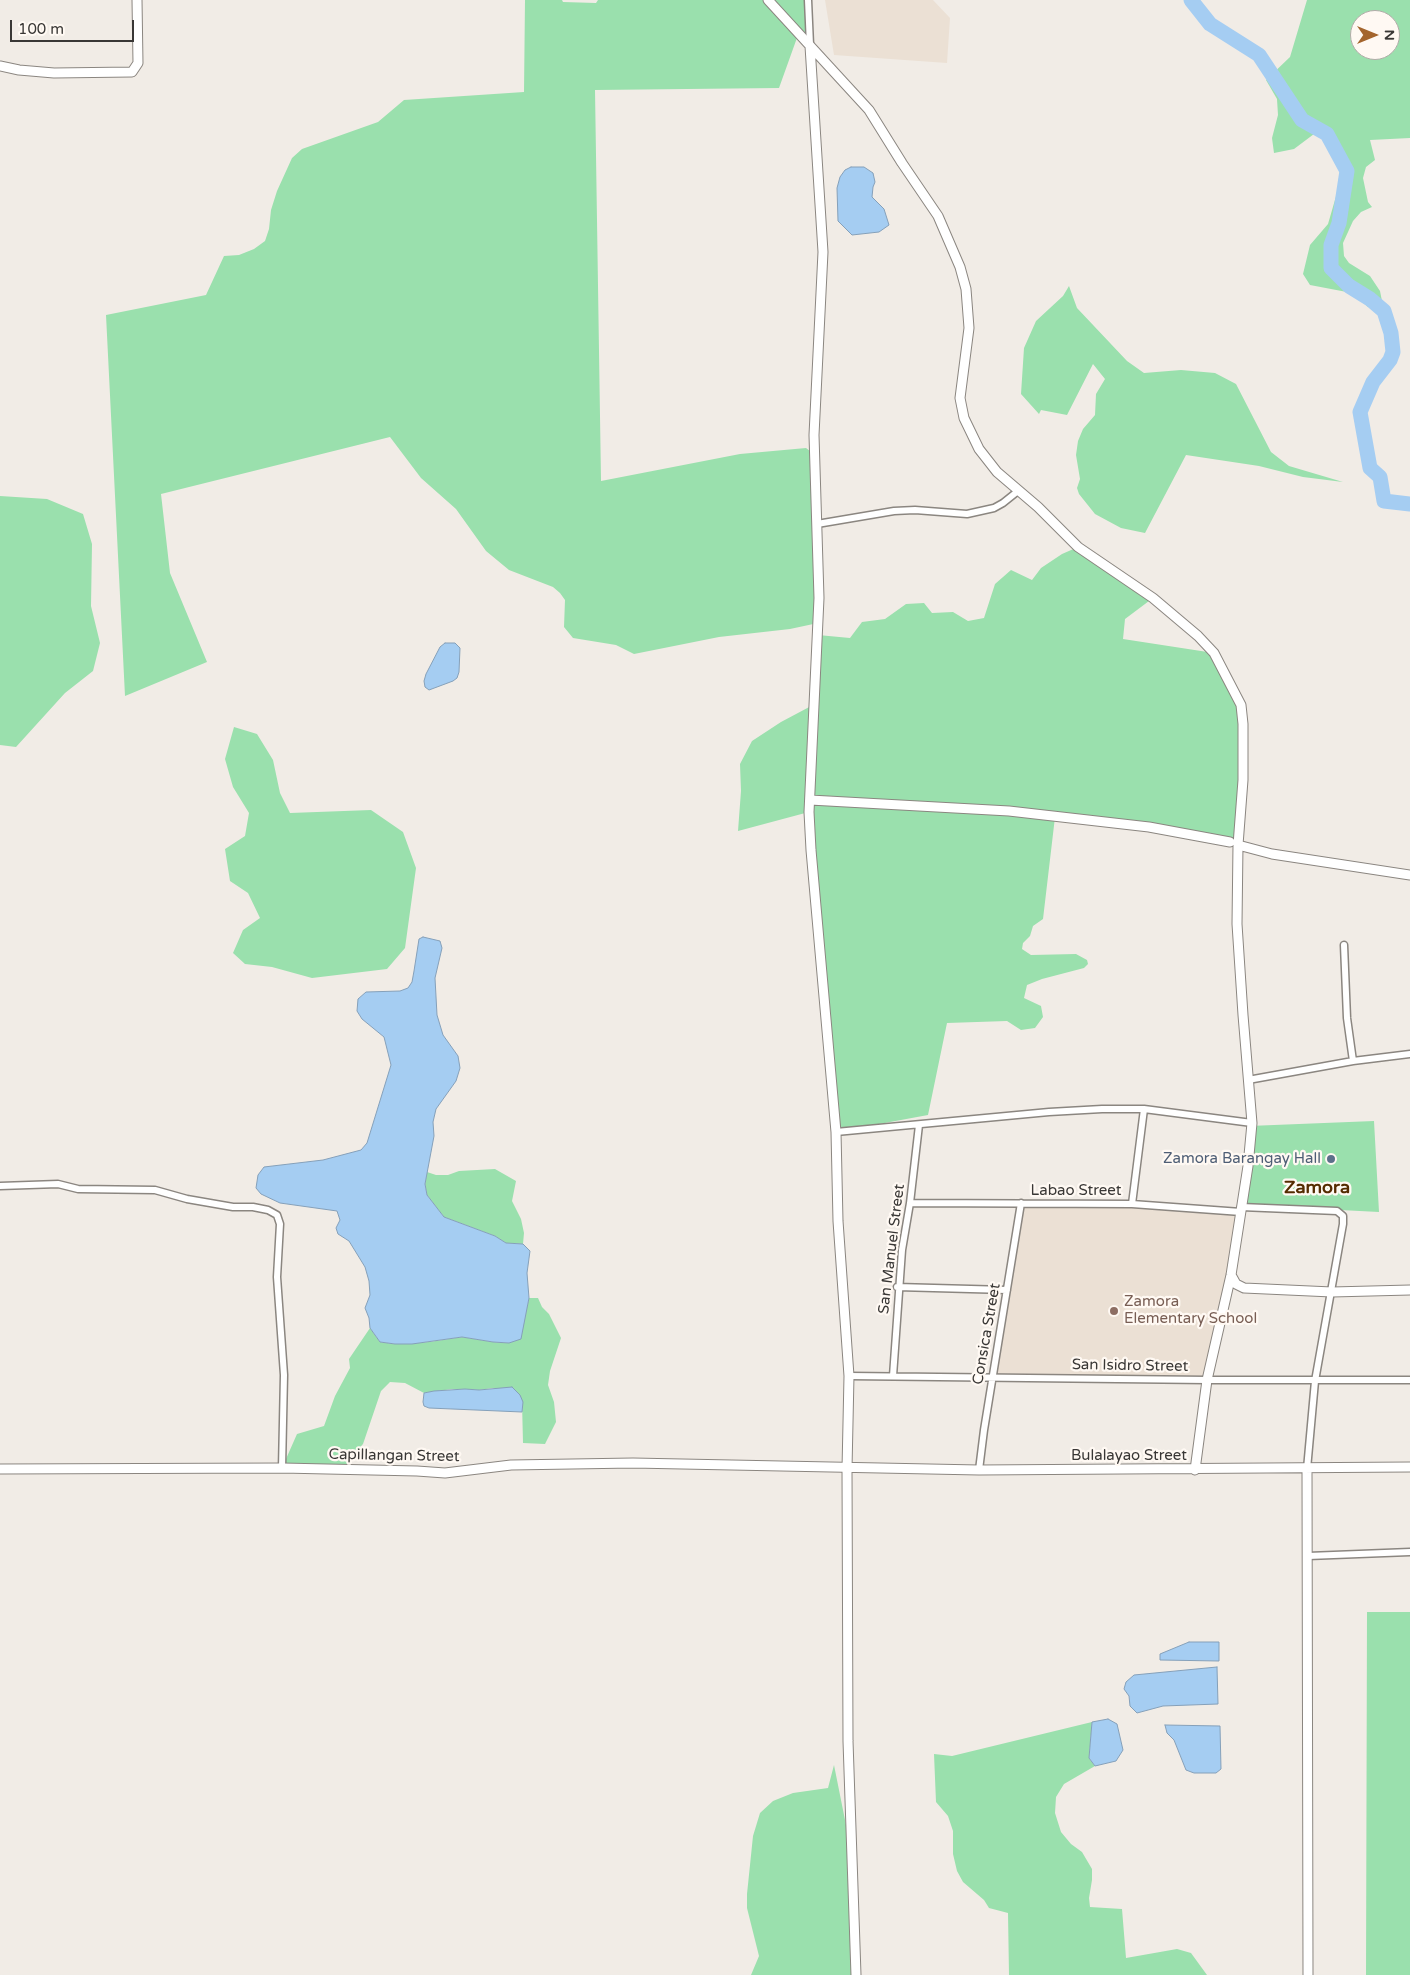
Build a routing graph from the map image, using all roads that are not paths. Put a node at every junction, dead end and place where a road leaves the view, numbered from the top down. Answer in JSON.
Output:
{"nodes":[{"id":1,"x":137,"y":0,"type":"edge"},
{"id":2,"x":768,"y":0,"type":"edge"},
{"id":3,"x":808,"y":0,"type":"edge"},
{"id":4,"x":810,"y":46,"type":"junction"},
{"id":5,"x":0,"y":66,"type":"edge"},
{"id":6,"x":1018,"y":491,"type":"junction"},
{"id":7,"x":817,"y":524,"type":"junction"},
{"id":8,"x":810,"y":800,"type":"junction"},
{"id":9,"x":1234,"y":843,"type":"junction"},
{"id":10,"x":1410,"y":875,"type":"edge"},
{"id":11,"x":1344,"y":945,"type":"dead end"},
{"id":12,"x":1410,"y":1054,"type":"edge"},
{"id":13,"x":1353,"y":1061,"type":"junction"},
{"id":14,"x":1248,"y":1080,"type":"junction"},
{"id":15,"x":1144,"y":1109,"type":"junction"},
{"id":16,"x":1252,"y":1123,"type":"junction"},
{"id":17,"x":919,"y":1125,"type":"junction"},
{"id":18,"x":836,"y":1132,"type":"junction"},
{"id":19,"x":0,"y":1186,"type":"edge"},
{"id":20,"x":910,"y":1202,"type":"junction"},
{"id":21,"x":1021,"y":1203,"type":"junction"},
{"id":22,"x":1132,"y":1204,"type":"junction"},
{"id":23,"x":1241,"y":1209,"type":"junction"},
{"id":24,"x":1231,"y":1275,"type":"junction"},
{"id":25,"x":898,"y":1287,"type":"junction"},
{"id":26,"x":1008,"y":1290,"type":"junction"},
{"id":27,"x":1410,"y":1290,"type":"edge"},
{"id":28,"x":1332,"y":1292,"type":"junction"},
{"id":29,"x":849,"y":1376,"type":"junction"},
{"id":30,"x":893,"y":1376,"type":"junction"},
{"id":31,"x":993,"y":1376,"type":"junction"},
{"id":32,"x":1208,"y":1380,"type":"junction"},
{"id":33,"x":1410,"y":1380,"type":"edge"},
{"id":34,"x":1315,"y":1381,"type":"junction"},
{"id":35,"x":1410,"y":1466,"type":"edge"},
{"id":36,"x":282,"y":1468,"type":"junction"},
{"id":37,"x":0,"y":1469,"type":"edge"},
{"id":38,"x":847,"y":1469,"type":"junction"},
{"id":39,"x":1307,"y":1469,"type":"junction"},
{"id":40,"x":979,"y":1470,"type":"junction"},
{"id":41,"x":1195,"y":1470,"type":"junction"},
{"id":42,"x":1410,"y":1552,"type":"edge"},
{"id":43,"x":1308,"y":1556,"type":"junction"},
{"id":44,"x":856,"y":1975,"type":"edge"},
{"id":45,"x":1308,"y":1975,"type":"edge"}],
"edges":[{"from":1,"to":5,"type":"street"},
{"from":2,"to":4,"type":"street"},
{"from":3,"to":4,"type":"street"},
{"from":4,"to":6,"type":"street"},
{"from":4,"to":7,"type":"street"},
{"from":6,"to":7,"type":"street"},
{"from":6,"to":9,"type":"street"},
{"from":7,"to":8,"type":"street"},
{"from":8,"to":9,"type":"street"},
{"from":8,"to":18,"type":"street"},
{"from":9,"to":10,"type":"street"},
{"from":9,"to":14,"type":"street"},
{"from":11,"to":13,"type":"street"},
{"from":12,"to":13,"type":"street"},
{"from":13,"to":14,"type":"street"},
{"from":14,"to":16,"type":"street"},
{"from":15,"to":16,"type":"street"},
{"from":15,"to":17,"type":"street"},
{"from":15,"to":22,"type":"street"},
{"from":16,"to":23,"type":"street"},
{"from":17,"to":18,"type":"street"},
{"from":17,"to":20,"type":"street","name":"San Manuel Street"},
{"from":18,"to":29,"type":"street"},
{"from":19,"to":36,"type":"street"},
{"from":20,"to":21,"type":"street","name":"Labao Street"},
{"from":20,"to":25,"type":"street","name":"San Manuel Street"},
{"from":21,"to":22,"type":"street","name":"Labao Street"},
{"from":21,"to":26,"type":"street","name":"Consica Street"},
{"from":22,"to":23,"type":"street","name":"Labao Street"},
{"from":23,"to":24,"type":"street"},
{"from":23,"to":28,"type":"street","name":"Labao Street"},
{"from":24,"to":28,"type":"street"},
{"from":24,"to":32,"type":"street"},
{"from":25,"to":26,"type":"street"},
{"from":25,"to":30,"type":"street","name":"San Manuel Street"},
{"from":26,"to":31,"type":"street","name":"Consica Street"},
{"from":27,"to":28,"type":"street"},
{"from":28,"to":34,"type":"street"},
{"from":29,"to":30,"type":"street","name":"San Isidro Street"},
{"from":29,"to":38,"type":"street"},
{"from":30,"to":31,"type":"street","name":"San Isidro Street"},
{"from":31,"to":32,"type":"street","name":"San Isidro Street"},
{"from":31,"to":40,"type":"street","name":"Consica Street"},
{"from":32,"to":34,"type":"street","name":"San Isidro Street"},
{"from":32,"to":41,"type":"street"},
{"from":33,"to":34,"type":"street","name":"San Isidro Street"},
{"from":34,"to":39,"type":"street"},
{"from":35,"to":39,"type":"street","name":"Bulalayao Street"},
{"from":36,"to":37,"type":"street","name":"Capillangan Street"},
{"from":36,"to":38,"type":"street","name":"Capillangan Street"},
{"from":38,"to":40,"type":"street","name":"Bulalayao Street"},
{"from":38,"to":44,"type":"street"},
{"from":39,"to":41,"type":"street","name":"Bulalayao Street"},
{"from":39,"to":43,"type":"street"},
{"from":40,"to":41,"type":"street","name":"Bulalayao Street"},
{"from":42,"to":43,"type":"street"},
{"from":43,"to":45,"type":"street"}]}
